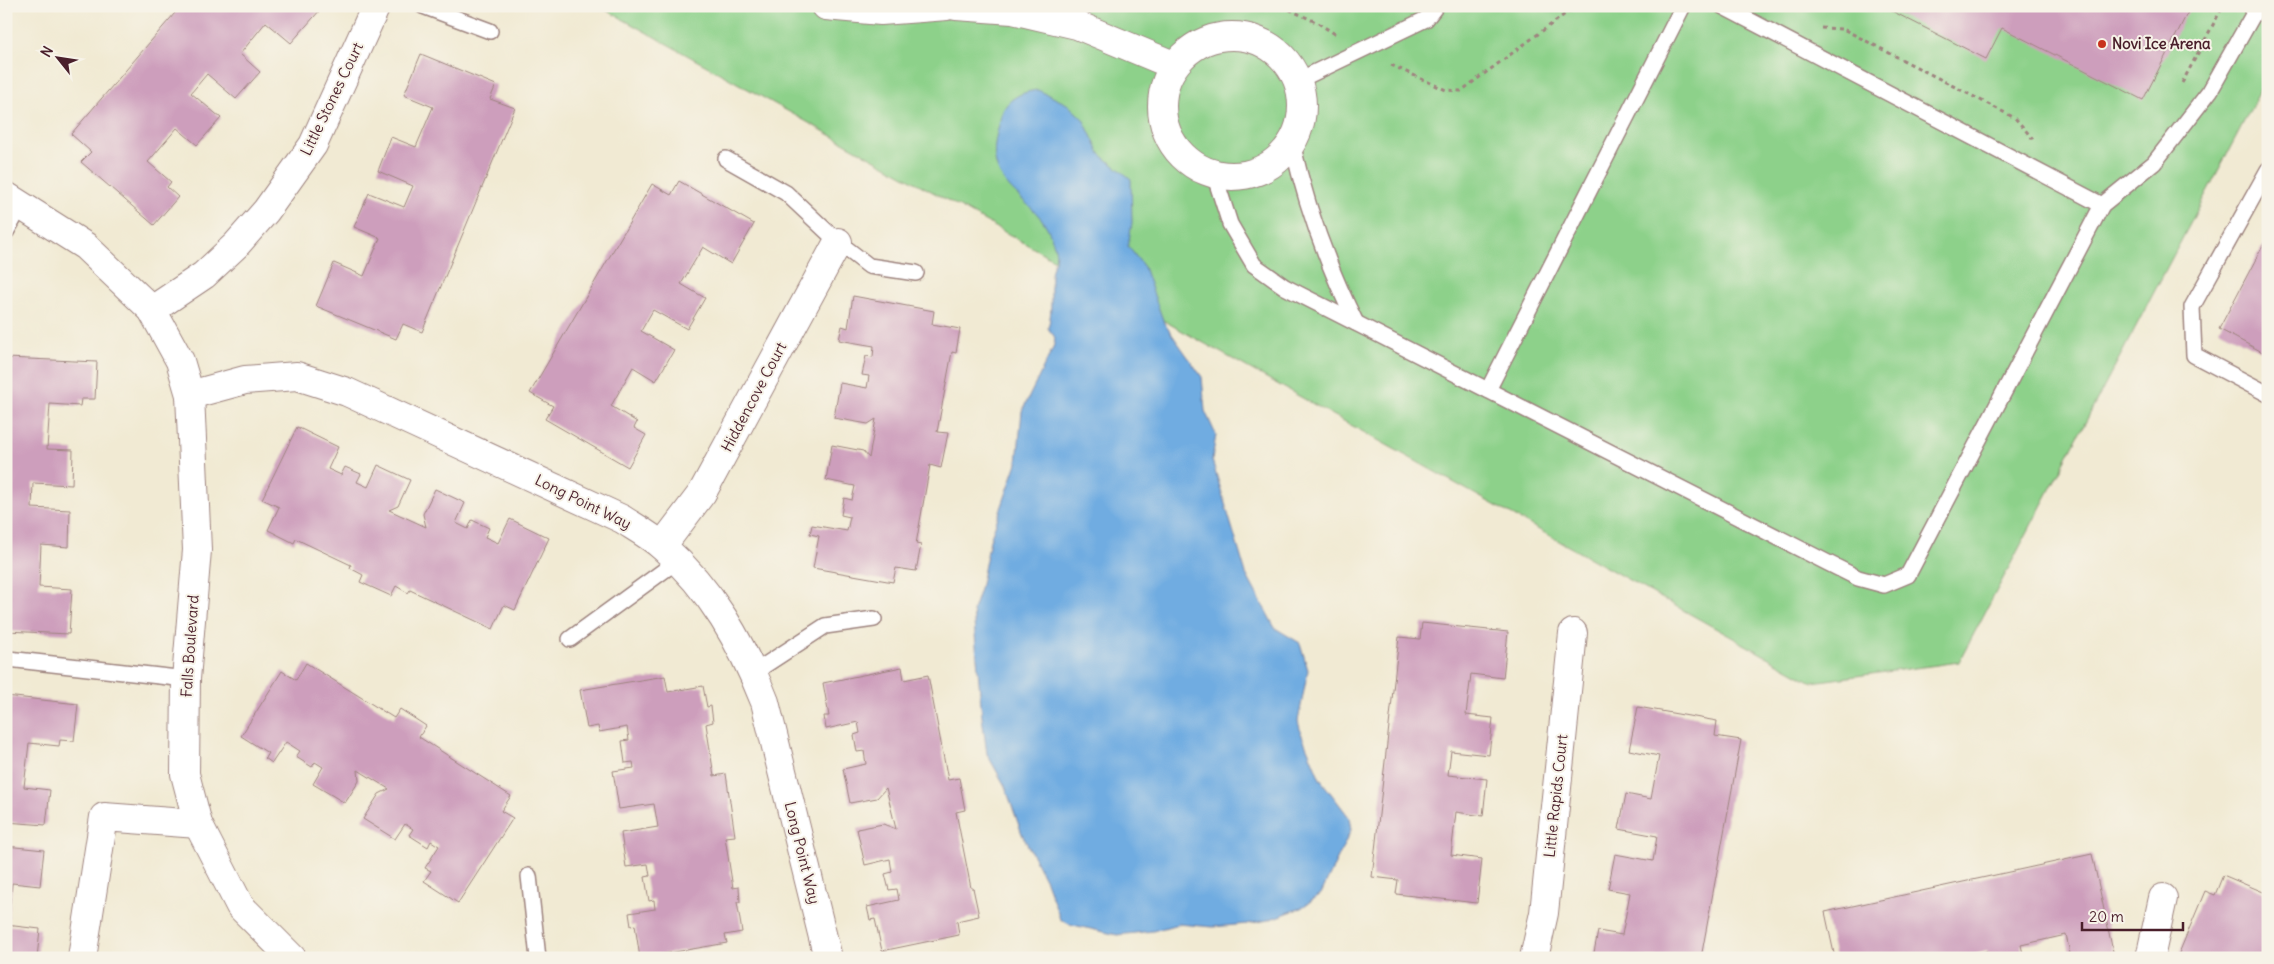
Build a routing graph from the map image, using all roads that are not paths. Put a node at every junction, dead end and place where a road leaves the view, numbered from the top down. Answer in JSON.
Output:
{"nodes":[{"id":1,"x":376,"y":6,"type":"edge"},
{"id":2,"x":424,"y":6,"type":"edge"},
{"id":3,"x":826,"y":6,"type":"edge"},
{"id":4,"x":947,"y":6,"type":"edge"},
{"id":5,"x":956,"y":6,"type":"edge"},
{"id":6,"x":1436,"y":6,"type":"edge"},
{"id":7,"x":1683,"y":6,"type":"edge"},
{"id":8,"x":1722,"y":6,"type":"edge"},
{"id":9,"x":2258,"y":6,"type":"edge"},
{"id":10,"x":490,"y":31,"type":"dead end"},
{"id":11,"x":1173,"y":65,"type":"junction"},
{"id":12,"x":1299,"y":80,"type":"junction"},
{"id":13,"x":1292,"y":143,"type":"junction"},
{"id":14,"x":726,"y":159,"type":"dead end"},
{"id":15,"x":2268,"y":170,"type":"edge"},
{"id":16,"x":1214,"y":174,"type":"junction"},
{"id":17,"x":14,"y":201,"type":"edge"},
{"id":18,"x":2102,"y":204,"type":"junction"},
{"id":19,"x":6,"y":232,"type":"edge"},
{"id":20,"x":838,"y":242,"type":"junction"},
{"id":21,"x":916,"y":272,"type":"dead end"},
{"id":22,"x":152,"y":310,"type":"junction"},
{"id":23,"x":1356,"y":323,"type":"junction"},
{"id":24,"x":1488,"y":390,"type":"junction"},
{"id":25,"x":2268,"y":394,"type":"edge"},
{"id":26,"x":190,"y":395,"type":"junction"},
{"id":27,"x":670,"y":553,"type":"junction"},
{"id":28,"x":874,"y":620,"type":"dead end"},
{"id":29,"x":1573,"y":633,"type":"dead end"},
{"id":30,"x":570,"y":639,"type":"dead end"},
{"id":31,"x":8,"y":659,"type":"dead end"},
{"id":32,"x":753,"y":674,"type":"junction"},
{"id":33,"x":186,"y":679,"type":"junction"},
{"id":34,"x":198,"y":824,"type":"junction"},
{"id":35,"x":529,"y":876,"type":"dead end"},
{"id":36,"x":2164,"y":898,"type":"dead end"},
{"id":37,"x":82,"y":958,"type":"edge"},
{"id":38,"x":292,"y":958,"type":"edge"},
{"id":39,"x":538,"y":958,"type":"edge"},
{"id":40,"x":828,"y":958,"type":"edge"},
{"id":41,"x":1534,"y":958,"type":"edge"},
{"id":42,"x":2150,"y":958,"type":"edge"}],
"edges":[{"from":1,"to":22,"type":"street","name":"Little Stones Court"},
{"from":2,"to":10,"type":"lane"},
{"from":3,"to":4,"type":"street"},
{"from":5,"to":11,"type":"street"},
{"from":6,"to":12,"type":"lane"},
{"from":7,"to":24,"type":"lane"},
{"from":8,"to":18,"type":"lane"},
{"from":9,"to":18,"type":"lane"},
{"from":11,"to":12,"type":"street"},
{"from":11,"to":16,"type":"street"},
{"from":12,"to":13,"type":"street"},
{"from":13,"to":16,"type":"street"},
{"from":13,"to":23,"type":"lane"},
{"from":14,"to":20,"type":"lane"},
{"from":15,"to":25,"type":"lane"},
{"from":16,"to":23,"type":"lane"},
{"from":17,"to":19,"type":"lane"},
{"from":17,"to":22,"type":"street"},
{"from":18,"to":24,"type":"lane"},
{"from":20,"to":21,"type":"lane"},
{"from":20,"to":27,"type":"street","name":"Hiddencove Court"},
{"from":22,"to":26,"type":"street","name":"Falls Boulevard"},
{"from":23,"to":24,"type":"lane"},
{"from":26,"to":27,"type":"street","name":"Long Point Way"},
{"from":26,"to":33,"type":"street","name":"Falls Boulevard"},
{"from":27,"to":30,"type":"lane"},
{"from":27,"to":32,"type":"street","name":"Long Point Way"},
{"from":28,"to":32,"type":"lane"},
{"from":29,"to":41,"type":"street","name":"Little Rapids Court"},
{"from":31,"to":33,"type":"lane"},
{"from":32,"to":40,"type":"street","name":"Long Point Way"},
{"from":33,"to":34,"type":"street","name":"Falls Boulevard"},
{"from":34,"to":37,"type":"street"},
{"from":34,"to":38,"type":"street","name":"Falls Boulevard"},
{"from":35,"to":39,"type":"lane"},
{"from":36,"to":42,"type":"street"}]}
